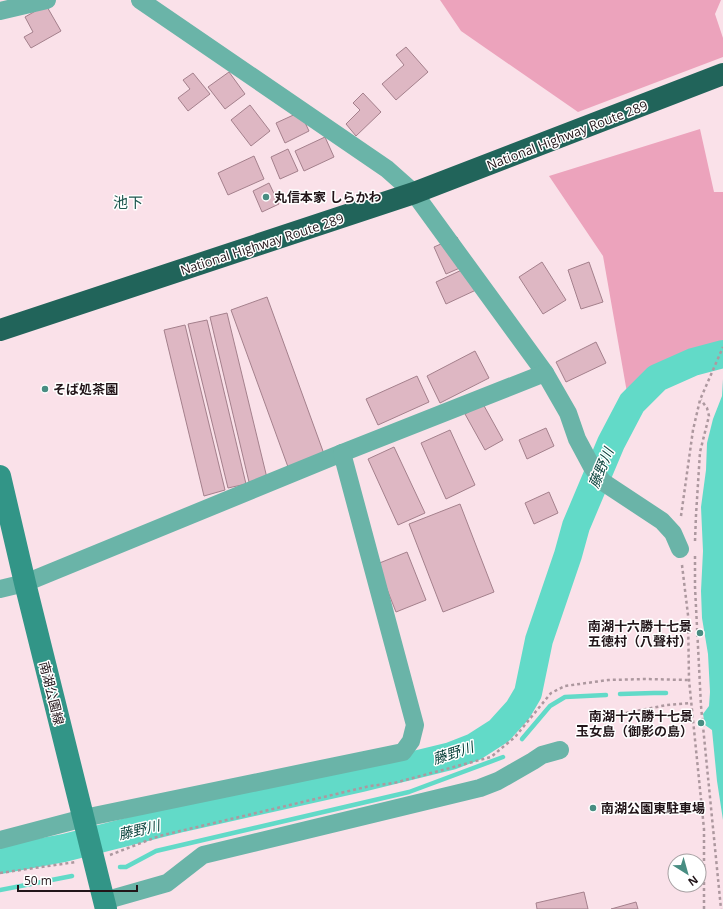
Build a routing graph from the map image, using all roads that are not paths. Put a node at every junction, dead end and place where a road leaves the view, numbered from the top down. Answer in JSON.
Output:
{"nodes":[{"id":1,"x":47,"y":0,"type":"edge"},
{"id":2,"x":140,"y":0,"type":"edge"},
{"id":3,"x":0,"y":11,"type":"edge"},
{"id":4,"x":723,"y":74,"type":"edge"},
{"id":5,"x":414,"y":194,"type":"junction"},
{"id":6,"x":0,"y":330,"type":"edge"},
{"id":7,"x":545,"y":373,"type":"junction"},
{"id":8,"x":342,"y":453,"type":"junction"},
{"id":9,"x":0,"y":476,"type":"edge"},
{"id":10,"x":690,"y":550,"type":"road end"},
{"id":11,"x":25,"y":582,"type":"junction"},
{"id":12,"x":0,"y":589,"type":"edge"},
{"id":13,"x":560,"y":750,"type":"dead end"},
{"id":14,"x":84,"y":818,"type":"junction"},
{"id":15,"x":0,"y":840,"type":"edge"},
{"id":16,"x":105,"y":905,"type":"edge"}],
"edges":[{"from":1,"to":3,"type":"street"},
{"from":2,"to":5,"type":"street"},
{"from":4,"to":5,"type":"highway","name":"National Highway Route 289"},
{"from":5,"to":6,"type":"highway","name":"National Highway Route 289"},
{"from":5,"to":7,"type":"street"},
{"from":7,"to":8,"type":"street"},
{"from":7,"to":10,"type":"street"},
{"from":8,"to":11,"type":"street"},
{"from":8,"to":14,"type":"street"},
{"from":9,"to":11,"type":"main road","name":"南湖公園線"},
{"from":11,"to":12,"type":"street"},
{"from":11,"to":14,"type":"main road","name":"南湖公園線"},
{"from":13,"to":16,"type":"street"},
{"from":14,"to":15,"type":"street"},
{"from":14,"to":16,"type":"main road","name":"南湖公園線"}]}
